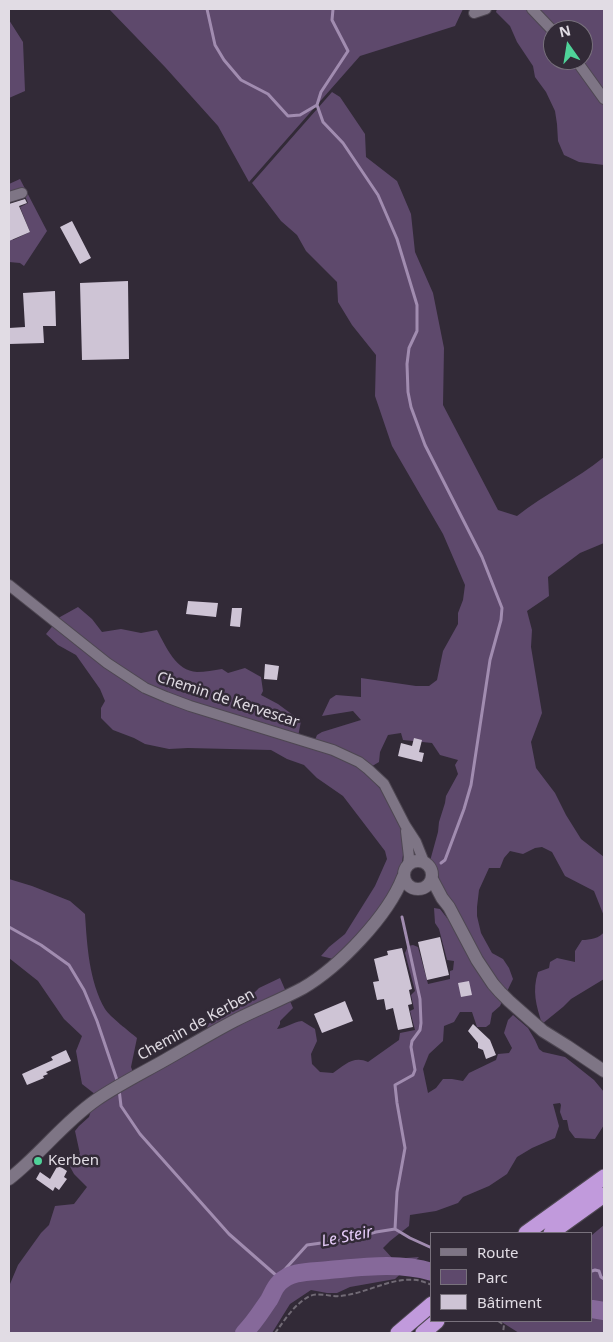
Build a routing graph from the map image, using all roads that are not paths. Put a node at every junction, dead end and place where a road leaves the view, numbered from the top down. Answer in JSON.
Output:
{"nodes":[{"id":1,"x":486,"y":9,"type":"edge"},
{"id":2,"x":532,"y":9,"type":"edge"},
{"id":3,"x":474,"y":13,"type":"dead end"},
{"id":4,"x":543,"y":21,"type":"edge"},
{"id":5,"x":583,"y":70,"type":"edge"},
{"id":6,"x":604,"y":99,"type":"edge"},
{"id":7,"x":22,"y":193,"type":"dead end"},
{"id":8,"x":9,"y":197,"type":"edge"},
{"id":9,"x":9,"y":586,"type":"edge"},
{"id":10,"x":405,"y":825,"type":"junction"},
{"id":11,"x":424,"y":862,"type":"junction"},
{"id":12,"x":406,"y":871,"type":"junction"},
{"id":13,"x":423,"y":886,"type":"junction"},
{"id":14,"x":395,"y":897,"type":"junction"},
{"id":15,"x":604,"y":1071,"type":"edge"},
{"id":16,"x":604,"y":1177,"type":"edge"},
{"id":17,"x":9,"y":1179,"type":"edge"},
{"id":18,"x":604,"y":1195,"type":"edge"},
{"id":19,"x":527,"y":1232,"type":"edge"},
{"id":20,"x":552,"y":1232,"type":"edge"},
{"id":21,"x":430,"y":1306,"type":"edge"},
{"id":22,"x":436,"y":1322,"type":"edge"},
{"id":23,"x":398,"y":1333,"type":"edge"},
{"id":24,"x":423,"y":1333,"type":"edge"}],
"edges":[{"from":1,"to":3,"type":"street"},
{"from":2,"to":4,"type":"street"},
{"from":5,"to":6,"type":"street"},
{"from":7,"to":8,"type":"street"},
{"from":9,"to":10,"type":"street","name":"Chemin de Kervescar"},
{"from":10,"to":11,"type":"street","name":"Chemin de Kervescar"},
{"from":10,"to":12,"type":"street","name":"Chemin de Kervescar"},
{"from":11,"to":12,"type":"street"},
{"from":11,"to":13,"type":"street"},
{"from":12,"to":13,"type":"street"},
{"from":12,"to":14,"type":"street","name":"Chemin de Kerben"},
{"from":13,"to":14,"type":"street","name":"Chemin de Kerben"},
{"from":13,"to":15,"type":"street"},
{"from":14,"to":17,"type":"street","name":"Chemin de Kerben"},
{"from":16,"to":19,"type":"highway"},
{"from":18,"to":20,"type":"highway"},
{"from":21,"to":23,"type":"highway"},
{"from":22,"to":24,"type":"highway"}]}
